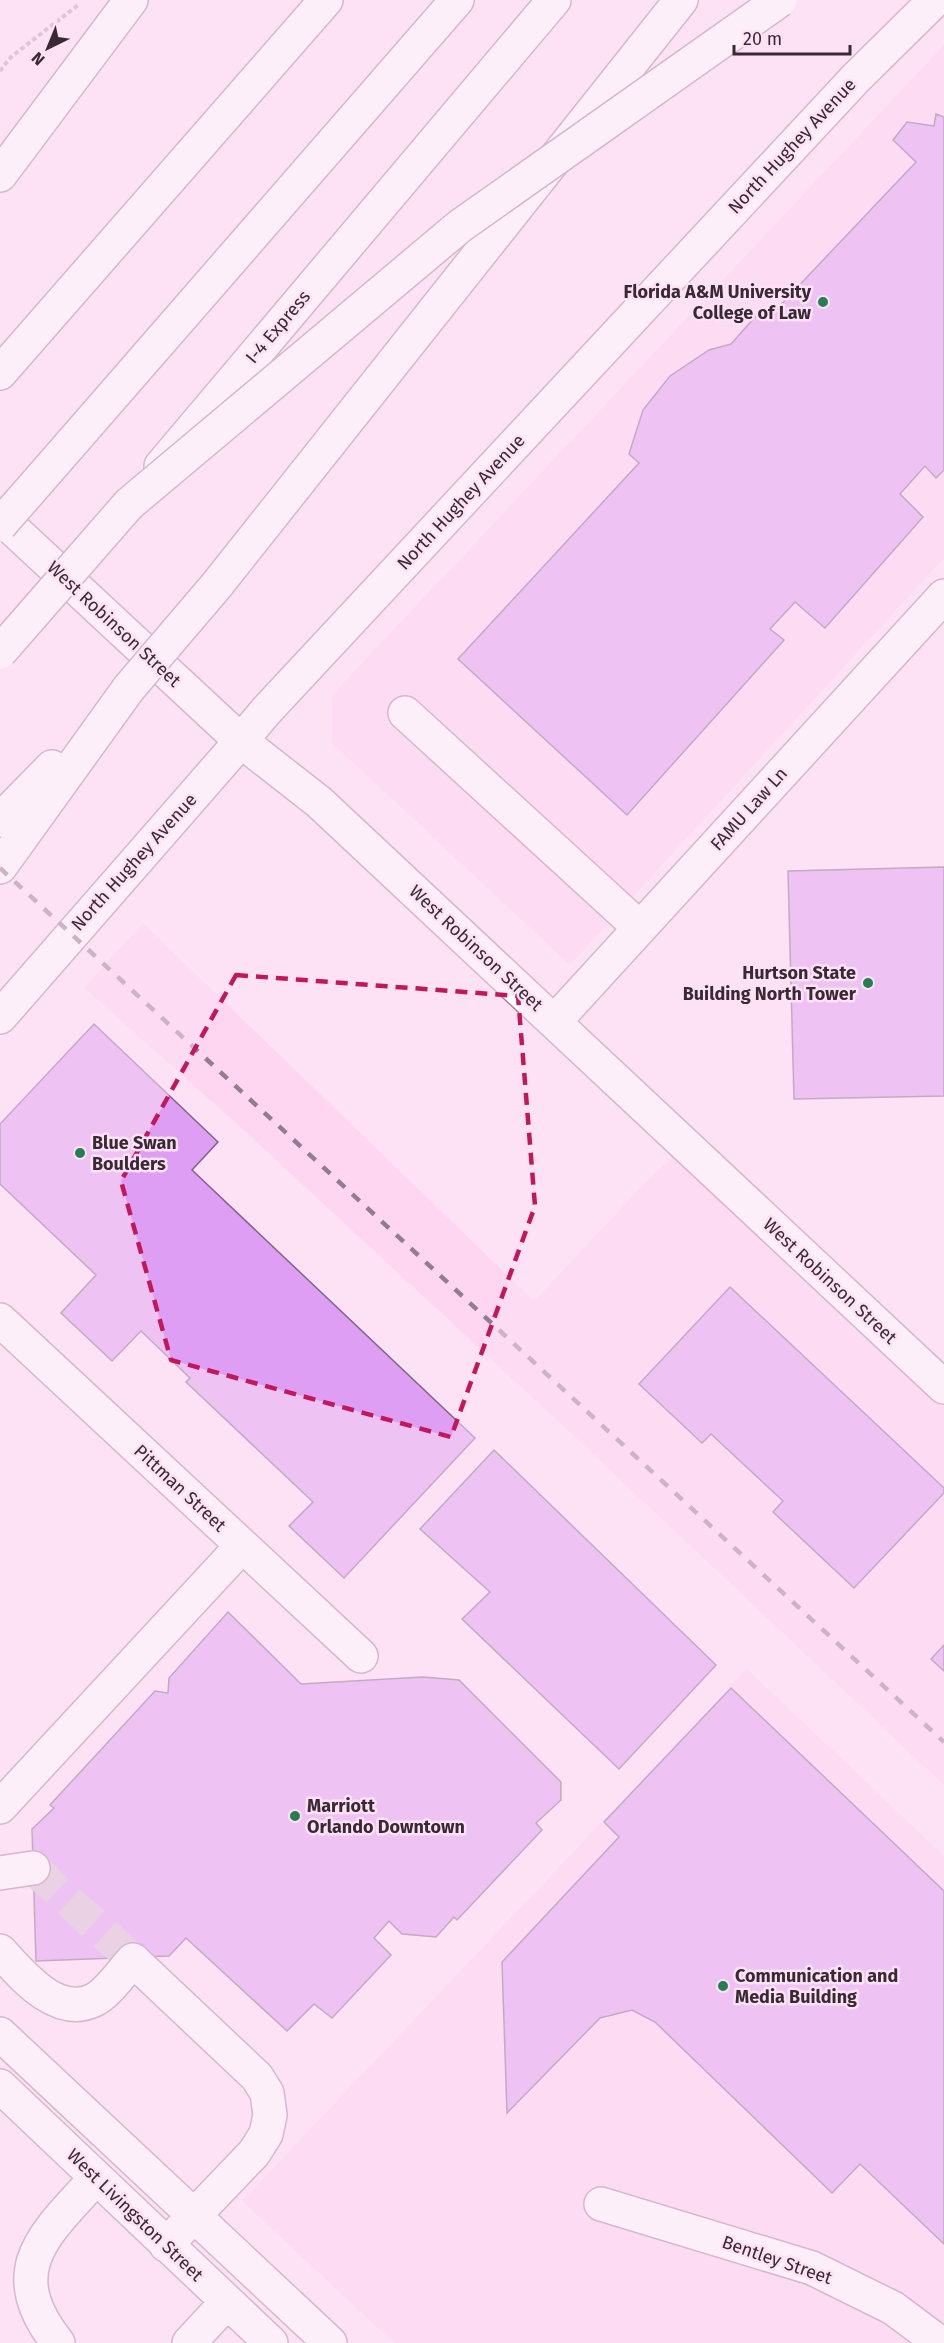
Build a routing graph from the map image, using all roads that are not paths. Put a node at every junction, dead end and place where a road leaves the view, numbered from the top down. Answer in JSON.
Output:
{"nodes":[{"id":1,"x":131,"y":0,"type":"edge"},
{"id":2,"x":326,"y":0,"type":"edge"},
{"id":3,"x":457,"y":0,"type":"edge"},
{"id":4,"x":554,"y":0,"type":"edge"},
{"id":5,"x":681,"y":0,"type":"edge"},
{"id":6,"x":780,"y":0,"type":"edge"},
{"id":7,"x":935,"y":0,"type":"edge"},
{"id":8,"x":0,"y":175,"type":"edge"},
{"id":9,"x":0,"y":373,"type":"edge"},
{"id":10,"x":129,"y":504,"type":"junction"},
{"id":11,"x":0,"y":518,"type":"edge"},
{"id":12,"x":0,"y":525,"type":"edge"},
{"id":13,"x":944,"y":596,"type":"edge"},
{"id":14,"x":0,"y":652,"type":"edge"},
{"id":15,"x":129,"y":688,"type":"junction"},
{"id":16,"x":405,"y":713,"type":"dead end"},
{"id":17,"x":241,"y":741,"type":"junction"},
{"id":18,"x":0,"y":820,"type":"edge"},
{"id":19,"x":0,"y":867,"type":"edge"},
{"id":20,"x":640,"y":928,"type":"junction"},
{"id":21,"x":0,"y":1017,"type":"edge"},
{"id":22,"x":555,"y":1022,"type":"junction"},
{"id":23,"x":0,"y":1320,"type":"edge"},
{"id":24,"x":944,"y":1388,"type":"edge"},
{"id":25,"x":242,"y":1546,"type":"junction"},
{"id":26,"x":361,"y":1656,"type":"dead end"},
{"id":27,"x":0,"y":1808,"type":"edge"},
{"id":28,"x":33,"y":1868,"type":"dead end"},
{"id":29,"x":0,"y":1873,"type":"edge"},
{"id":30,"x":0,"y":1951,"type":"edge"},
{"id":31,"x":0,"y":2034,"type":"edge"},
{"id":32,"x":0,"y":2086,"type":"edge"},
{"id":33,"x":96,"y":2178,"type":"junction"},
{"id":34,"x":601,"y":2204,"type":"dead end"},
{"id":35,"x":194,"y":2216,"type":"junction"},
{"id":36,"x":166,"y":2245,"type":"junction"},
{"id":37,"x":227,"y":2302,"type":"junction"},
{"id":38,"x":58,"y":2343,"type":"edge"},
{"id":39,"x":189,"y":2343,"type":"edge"},
{"id":40,"x":271,"y":2343,"type":"edge"},
{"id":41,"x":330,"y":2343,"type":"edge"},
{"id":42,"x":940,"y":2343,"type":"edge"}],
"edges":[{"from":1,"to":8,"type":"main road"},
{"from":2,"to":9,"type":"main road"},
{"from":3,"to":12,"type":"main road","bridge":true},
{"from":4,"to":10,"type":"main road","name":"I-4 Express"},
{"from":5,"to":15,"type":"main road","bridge":true},
{"from":6,"to":10,"type":"main road","bridge":true},
{"from":7,"to":17,"type":"main road","name":"North Hughey Avenue"},
{"from":10,"to":14,"type":"main road","name":"I-4 Express","bridge":true},
{"from":11,"to":17,"type":"main road","name":"West Robinson Street"},
{"from":13,"to":20,"type":"main road","name":"FAMU Law Ln"},
{"from":15,"to":18,"type":"main road"},
{"from":15,"to":19,"type":"main road"},
{"from":16,"to":20,"type":"main road"},
{"from":17,"to":21,"type":"main road","name":"North Hughey Avenue"},
{"from":17,"to":22,"type":"main road","name":"West Robinson Street"},
{"from":20,"to":22,"type":"main road","name":"FAMU Law Ln"},
{"from":22,"to":24,"type":"main road","name":"West Robinson Street"},
{"from":23,"to":25,"type":"main road","name":"Pittman Street"},
{"from":25,"to":26,"type":"main road","name":"Pittman Street"},
{"from":25,"to":27,"type":"main road"},
{"from":28,"to":29,"type":"main road"},
{"from":30,"to":35,"type":"main road"},
{"from":31,"to":35,"type":"main road"},
{"from":32,"to":33,"type":"main road","name":"West Livingston Street"},
{"from":33,"to":36,"type":"main road","name":"West Livingston Street"},
{"from":33,"to":38,"type":"main road"},
{"from":34,"to":42,"type":"main road","name":"Bentley Street"},
{"from":35,"to":36,"type":"main road"},
{"from":35,"to":41,"type":"main road"},
{"from":36,"to":37,"type":"main road","name":"West Livingston Street"},
{"from":37,"to":39,"type":"main road"},
{"from":37,"to":40,"type":"main road","name":"West Livingston Street"}]}
